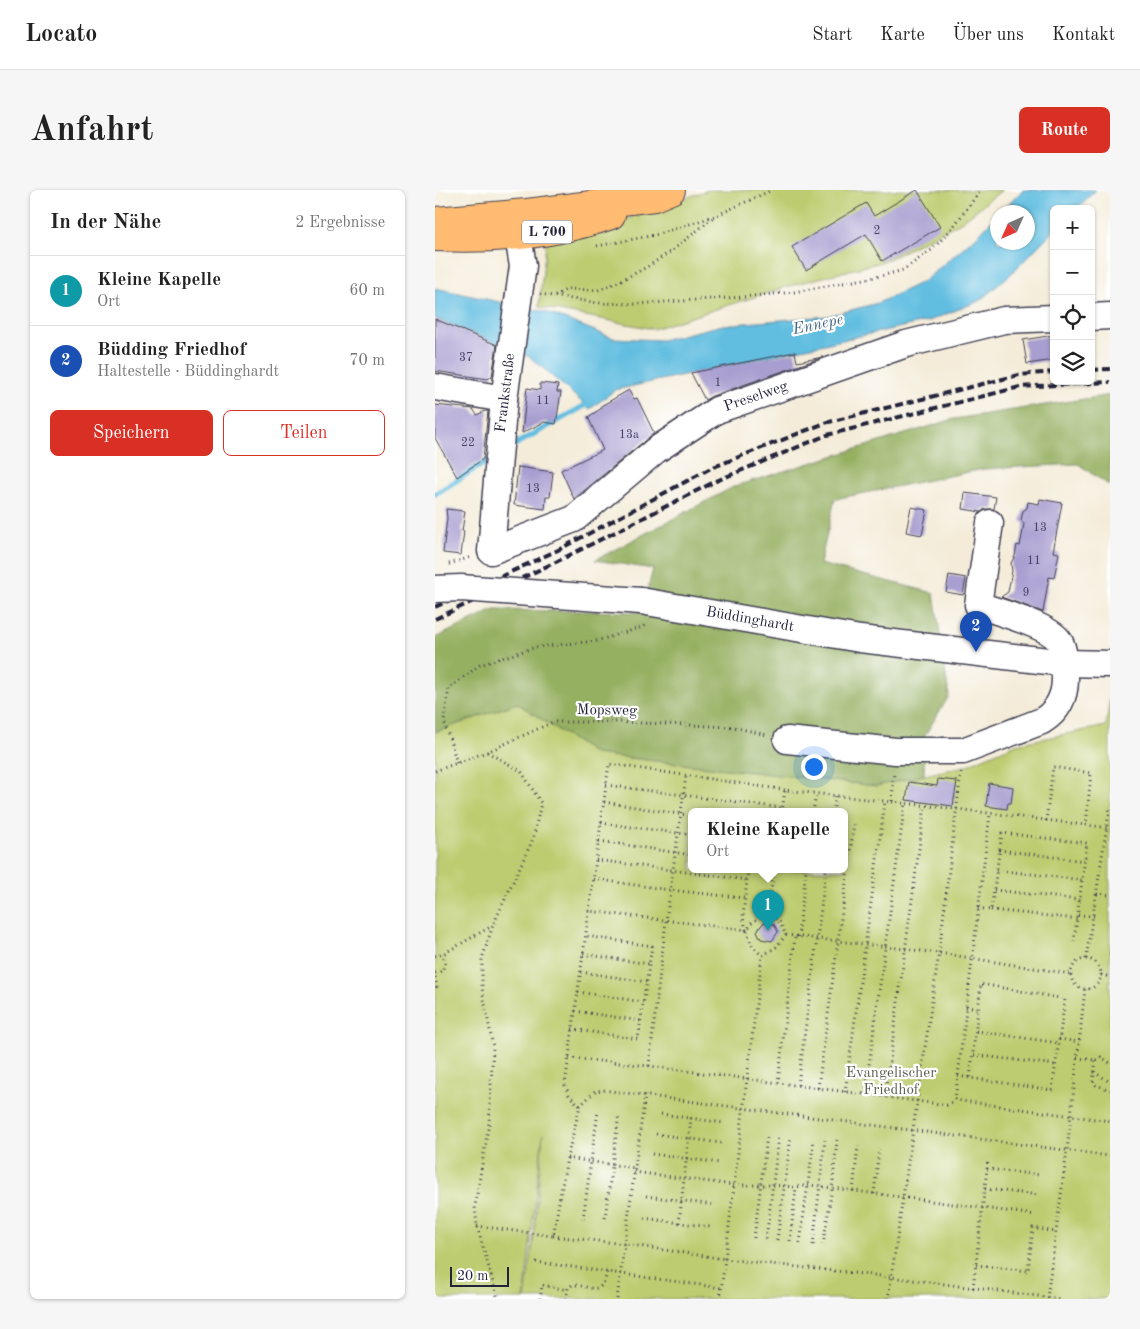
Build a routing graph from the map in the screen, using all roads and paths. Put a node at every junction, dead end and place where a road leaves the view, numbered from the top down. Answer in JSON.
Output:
{"nodes":[{"id":1,"x":772,"y":190,"type":"edge"},
{"id":2,"x":981,"y":190,"type":"edge"},
{"id":3,"x":662,"y":193,"type":"edge"},
{"id":4,"x":715,"y":216,"type":"junction"},
{"id":5,"x":435,"y":220,"type":"edge"},
{"id":6,"x":518,"y":236,"type":"junction"},
{"id":7,"x":435,"y":237,"type":"edge"},
{"id":8,"x":589,"y":247,"type":"dead end"},
{"id":9,"x":519,"y":291,"type":"junction"},
{"id":10,"x":553,"y":296,"type":"junction"},
{"id":11,"x":1110,"y":316,"type":"edge"},
{"id":12,"x":1095,"y":317,"type":"edge"},
{"id":13,"x":1050,"y":318,"type":"edge"},
{"id":14,"x":435,"y":387,"type":"edge"},
{"id":15,"x":504,"y":399,"type":"junction"},
{"id":16,"x":990,"y":523,"type":"dead end"},
{"id":17,"x":491,"y":551,"type":"junction"},
{"id":18,"x":447,"y":565,"type":"dead end"},
{"id":19,"x":435,"y":589,"type":"edge"},
{"id":20,"x":651,"y":603,"type":"junction"},
{"id":21,"x":1065,"y":663,"type":"junction"},
{"id":22,"x":1110,"y":664,"type":"edge"},
{"id":23,"x":787,"y":740,"type":"joint"},
{"id":24,"x":487,"y":752,"type":"junction"},
{"id":25,"x":963,"y":752,"type":"junction"},
{"id":26,"x":457,"y":763,"type":"junction"},
{"id":27,"x":435,"y":771,"type":"edge"},
{"id":28,"x":686,"y":776,"type":"junction"},
{"id":29,"x":893,"y":779,"type":"dead end"},
{"id":30,"x":607,"y":785,"type":"junction"},
{"id":31,"x":785,"y":790,"type":"junction"},
{"id":32,"x":683,"y":794,"type":"junction"},
{"id":33,"x":816,"y":794,"type":"junction"},
{"id":34,"x":836,"y":796,"type":"junction"},
{"id":35,"x":885,"y":800,"type":"junction"},
{"id":36,"x":604,"y":802,"type":"junction"},
{"id":37,"x":892,"y":802,"type":"junction"},
{"id":38,"x":905,"y":803,"type":"junction"},
{"id":39,"x":925,"y":805,"type":"junction"},
{"id":40,"x":1110,"y":806,"type":"edge"},
{"id":41,"x":770,"y":808,"type":"edge"},
{"id":42,"x":782,"y":808,"type":"edge"},
{"id":43,"x":814,"y":808,"type":"edge"},
{"id":44,"x":834,"y":808,"type":"edge"},
{"id":45,"x":956,"y":809,"type":"junction"},
{"id":46,"x":681,"y":814,"type":"junction"},
{"id":47,"x":990,"y":814,"type":"junction"},
{"id":48,"x":688,"y":815,"type":"edge"},
{"id":49,"x":1046,"y":821,"type":"junction"},
{"id":50,"x":601,"y":823,"type":"junction"},
{"id":51,"x":854,"y":824,"type":"dead end"},
{"id":52,"x":1086,"y":825,"type":"junction"},
{"id":53,"x":1108,"y":828,"type":"edge"},
{"id":54,"x":678,"y":833,"type":"junction"},
{"id":55,"x":688,"y":834,"type":"edge"},
{"id":56,"x":599,"y":841,"type":"junction"},
{"id":57,"x":999,"y":850,"type":"junction"},
{"id":58,"x":675,"y":853,"type":"junction"},
{"id":59,"x":688,"y":855,"type":"edge"},
{"id":60,"x":596,"y":860,"type":"junction"},
{"id":61,"x":1085,"y":861,"type":"junction"},
{"id":62,"x":996,"y":870,"type":"junction"},
{"id":63,"x":673,"y":871,"type":"junction"},
{"id":64,"x":848,"y":871,"type":"edge"},
{"id":65,"x":688,"y":873,"type":"edge"},
{"id":66,"x":689,"y":873,"type":"edge"},
{"id":67,"x":748,"y":873,"type":"edge"},
{"id":68,"x":774,"y":873,"type":"edge"},
{"id":69,"x":807,"y":873,"type":"edge"},
{"id":70,"x":826,"y":873,"type":"edge"},
{"id":71,"x":848,"y":873,"type":"edge"},
{"id":72,"x":594,"y":879,"type":"junction"},
{"id":73,"x":747,"y":880,"type":"junction"},
{"id":74,"x":1083,"y":880,"type":"junction"},
{"id":75,"x":670,"y":890,"type":"junction"},
{"id":76,"x":994,"y":890,"type":"junction"},
{"id":77,"x":1097,"y":894,"type":"junction"},
{"id":78,"x":1110,"y":896,"type":"edge"},
{"id":79,"x":744,"y":898,"type":"junction"},
{"id":80,"x":1080,"y":900,"type":"junction"},
{"id":81,"x":978,"y":908,"type":"junction"},
{"id":82,"x":991,"y":910,"type":"junction"},
{"id":83,"x":589,"y":911,"type":"junction"},
{"id":84,"x":768,"y":912,"type":"junction"},
{"id":85,"x":1078,"y":915,"type":"junction"},
{"id":86,"x":1093,"y":916,"type":"junction"},
{"id":87,"x":1078,"y":920,"type":"junction"},
{"id":88,"x":666,"y":921,"type":"junction"},
{"id":89,"x":493,"y":926,"type":"junction"},
{"id":90,"x":747,"y":931,"type":"junction"},
{"id":91,"x":786,"y":935,"type":"junction"},
{"id":92,"x":586,"y":936,"type":"junction"},
{"id":93,"x":797,"y":937,"type":"junction"},
{"id":94,"x":817,"y":939,"type":"junction"},
{"id":95,"x":839,"y":941,"type":"junction"},
{"id":96,"x":1075,"y":941,"type":"dead end"},
{"id":97,"x":866,"y":944,"type":"junction"},
{"id":98,"x":886,"y":947,"type":"junction"},
{"id":99,"x":906,"y":949,"type":"junction"},
{"id":100,"x":939,"y":953,"type":"junction"},
{"id":101,"x":443,"y":954,"type":"junction"},
{"id":102,"x":583,"y":954,"type":"junction"},
{"id":103,"x":435,"y":956,"type":"edge"},
{"id":104,"x":762,"y":956,"type":"junction"},
{"id":105,"x":971,"y":958,"type":"junction"},
{"id":106,"x":1087,"y":959,"type":"junction"},
{"id":107,"x":649,"y":964,"type":"junction"},
{"id":108,"x":581,"y":972,"type":"junction"},
{"id":109,"x":435,"y":973,"type":"edge"},
{"id":110,"x":1071,"y":974,"type":"junction"},
{"id":111,"x":1101,"y":975,"type":"junction"},
{"id":112,"x":1110,"y":977,"type":"edge"},
{"id":113,"x":435,"y":978,"type":"edge"},
{"id":114,"x":647,"y":982,"type":"junction"},
{"id":115,"x":435,"y":988,"type":"edge"},
{"id":116,"x":1085,"y":989,"type":"junction"},
{"id":117,"x":578,"y":992,"type":"junction"},
{"id":118,"x":643,"y":1002,"type":"junction"},
{"id":119,"x":966,"y":1007,"type":"junction"},
{"id":120,"x":978,"y":1009,"type":"junction"},
{"id":121,"x":575,"y":1010,"type":"junction"},
{"id":122,"x":641,"y":1021,"type":"junction"},
{"id":123,"x":573,"y":1029,"type":"junction"},
{"id":124,"x":976,"y":1031,"type":"junction"},
{"id":125,"x":1059,"y":1041,"type":"junction"},
{"id":126,"x":1079,"y":1042,"type":"junction"},
{"id":127,"x":974,"y":1054,"type":"junction"},
{"id":128,"x":569,"y":1058,"type":"junction"},
{"id":129,"x":1077,"y":1058,"type":"junction"},
{"id":130,"x":1097,"y":1060,"type":"junction"},
{"id":131,"x":1110,"y":1063,"type":"edge"},
{"id":132,"x":1055,"y":1065,"type":"junction"},
{"id":133,"x":649,"y":1066,"type":"junction"},
{"id":134,"x":1094,"y":1072,"type":"junction"},
{"id":135,"x":958,"y":1076,"type":"junction"},
{"id":136,"x":970,"y":1078,"type":"junction"},
{"id":137,"x":747,"y":1079,"type":"junction"},
{"id":138,"x":1110,"y":1082,"type":"edge"},
{"id":139,"x":778,"y":1083,"type":"junction"},
{"id":140,"x":798,"y":1085,"type":"junction"},
{"id":141,"x":818,"y":1088,"type":"junction"},
{"id":142,"x":1110,"y":1090,"type":"edge"},
{"id":143,"x":845,"y":1092,"type":"junction"},
{"id":144,"x":865,"y":1094,"type":"junction"},
{"id":145,"x":645,"y":1095,"type":"junction"},
{"id":146,"x":885,"y":1097,"type":"junction"},
{"id":147,"x":955,"y":1100,"type":"junction"},
{"id":148,"x":917,"y":1101,"type":"junction"},
{"id":149,"x":580,"y":1106,"type":"junction"},
{"id":150,"x":743,"y":1108,"type":"junction"},
{"id":151,"x":598,"y":1111,"type":"dead end"},
{"id":152,"x":619,"y":1114,"type":"dead end"},
{"id":153,"x":661,"y":1114,"type":"dead end"},
{"id":154,"x":1071,"y":1116,"type":"junction"},
{"id":155,"x":691,"y":1118,"type":"junction"},
{"id":156,"x":1110,"y":1122,"type":"edge"},
{"id":157,"x":724,"y":1123,"type":"dead end"},
{"id":158,"x":912,"y":1130,"type":"junction"},
{"id":159,"x":656,"y":1134,"type":"dead end"},
{"id":160,"x":779,"y":1135,"type":"dead end"},
{"id":161,"x":767,"y":1136,"type":"dead end"},
{"id":162,"x":791,"y":1136,"type":"dead end"},
{"id":163,"x":689,"y":1139,"type":"junction"},
{"id":164,"x":814,"y":1139,"type":"dead end"},
{"id":165,"x":825,"y":1140,"type":"dead end"},
{"id":166,"x":837,"y":1140,"type":"dead end"},
{"id":167,"x":721,"y":1142,"type":"dead end"},
{"id":168,"x":858,"y":1146,"type":"dead end"},
{"id":169,"x":879,"y":1149,"type":"dead end"},
{"id":170,"x":1067,"y":1151,"type":"junction"},
{"id":171,"x":652,"y":1154,"type":"dead end"},
{"id":172,"x":1110,"y":1156,"type":"edge"},
{"id":173,"x":567,"y":1158,"type":"junction"},
{"id":174,"x":687,"y":1159,"type":"junction"},
{"id":175,"x":988,"y":1160,"type":"dead end"},
{"id":176,"x":589,"y":1162,"type":"junction"},
{"id":177,"x":720,"y":1163,"type":"dead end"},
{"id":178,"x":613,"y":1165,"type":"junction"},
{"id":179,"x":987,"y":1169,"type":"junction"},
{"id":180,"x":635,"y":1170,"type":"junction"},
{"id":181,"x":1040,"y":1175,"type":"dead end"},
{"id":182,"x":685,"y":1179,"type":"junction"},
{"id":183,"x":734,"y":1185,"type":"junction"},
{"id":184,"x":772,"y":1185,"type":"junction"},
{"id":185,"x":760,"y":1186,"type":"junction"},
{"id":186,"x":784,"y":1186,"type":"junction"},
{"id":187,"x":808,"y":1186,"type":"junction"},
{"id":188,"x":796,"y":1187,"type":"junction"},
{"id":189,"x":820,"y":1187,"type":"junction"},
{"id":190,"x":832,"y":1188,"type":"junction"},
{"id":191,"x":985,"y":1188,"type":"junction"},
{"id":192,"x":853,"y":1192,"type":"junction"},
{"id":193,"x":874,"y":1194,"type":"junction"},
{"id":194,"x":1039,"y":1195,"type":"dead end"},
{"id":195,"x":646,"y":1196,"type":"dead end"},
{"id":196,"x":902,"y":1198,"type":"junction"},
{"id":197,"x":682,"y":1200,"type":"junction"},
{"id":198,"x":713,"y":1205,"type":"dead end"},
{"id":199,"x":983,"y":1208,"type":"junction"},
{"id":200,"x":1037,"y":1216,"type":"dead end"},
{"id":201,"x":583,"y":1218,"type":"dead end"},
{"id":202,"x":605,"y":1218,"type":"dead end"},
{"id":203,"x":644,"y":1218,"type":"dead end"},
{"id":204,"x":679,"y":1223,"type":"junction"},
{"id":205,"x":477,"y":1226,"type":"junction"},
{"id":206,"x":710,"y":1227,"type":"dead end"},
{"id":207,"x":1056,"y":1232,"type":"junction"},
{"id":208,"x":553,"y":1236,"type":"junction"},
{"id":209,"x":754,"y":1238,"type":"dead end"},
{"id":210,"x":766,"y":1239,"type":"dead end"},
{"id":211,"x":777,"y":1240,"type":"dead end"},
{"id":212,"x":790,"y":1242,"type":"dead end"},
{"id":213,"x":800,"y":1243,"type":"dead end"},
{"id":214,"x":625,"y":1244,"type":"junction"},
{"id":215,"x":813,"y":1244,"type":"dead end"},
{"id":216,"x":823,"y":1245,"type":"dead end"},
{"id":217,"x":725,"y":1259,"type":"junction"},
{"id":218,"x":536,"y":1262,"type":"dead end"},
{"id":219,"x":976,"y":1265,"type":"junction"},
{"id":220,"x":607,"y":1272,"type":"junction"},
{"id":221,"x":621,"y":1274,"type":"junction"},
{"id":222,"x":890,"y":1277,"type":"junction"},
{"id":223,"x":722,"y":1288,"type":"junction"},
{"id":224,"x":973,"y":1288,"type":"junction"},
{"id":225,"x":567,"y":1290,"type":"junction"},
{"id":226,"x":1047,"y":1298,"type":"edge"},
{"id":227,"x":498,"y":1299,"type":"edge"},
{"id":228,"x":540,"y":1299,"type":"edge"},
{"id":229,"x":566,"y":1299,"type":"edge"},
{"id":230,"x":617,"y":1299,"type":"edge"},
{"id":231,"x":721,"y":1299,"type":"edge"},
{"id":232,"x":888,"y":1299,"type":"edge"},
{"id":233,"x":1061,"y":1299,"type":"edge"}],
"edges":[{"from":1,"to":4,"type":"path"},
{"from":2,"to":10,"type":"path"},
{"from":3,"to":5,"type":"main road","number":"L 700"},
{"from":3,"to":6,"type":"main road","number":"L 700"},
{"from":4,"to":8,"type":"path"},
{"from":4,"to":10,"type":"path"},
{"from":6,"to":7,"type":"main road","number":"L 700"},
{"from":6,"to":9,"type":"street","name":"Frankstraße"},
{"from":9,"to":10,"type":"path"},
{"from":9,"to":15,"type":"street","name":"Frankstraße"},
{"from":11,"to":12,"type":"street"},
{"from":13,"to":17,"type":"street","name":"Preselweg"},
{"from":14,"to":15,"type":"street"},
{"from":15,"to":17,"type":"street","name":"Frankstraße"},
{"from":16,"to":21,"type":"street"},
{"from":17,"to":18,"type":"path"},
{"from":19,"to":20,"type":"street","name":"Büddinghardt","bridge":true},
{"from":20,"to":21,"type":"street","name":"Büddinghardt"},
{"from":20,"to":26,"type":"path"},
{"from":21,"to":22,"type":"street","name":"Büddinghardt"},
{"from":21,"to":25,"type":"street"},
{"from":23,"to":24,"type":"path","name":"Mopsweg"},
{"from":23,"to":25,"type":"street"},
{"from":24,"to":26,"type":"path","name":"Mopsweg"},
{"from":24,"to":89,"type":"path"},
{"from":25,"to":45,"type":"path"},
{"from":26,"to":27,"type":"path","name":"Mopsweg"},
{"from":28,"to":30,"type":"path"},
{"from":28,"to":31,"type":"path"},
{"from":28,"to":32,"type":"path"},
{"from":29,"to":37,"type":"path"},
{"from":30,"to":32,"type":"path"},
{"from":30,"to":36,"type":"path"},
{"from":31,"to":33,"type":"path"},
{"from":31,"to":42,"type":"path"},
{"from":32,"to":41,"type":"path"},
{"from":32,"to":46,"type":"path"},
{"from":33,"to":34,"type":"path"},
{"from":33,"to":43,"type":"path"},
{"from":34,"to":35,"type":"path"},
{"from":34,"to":44,"type":"path"},
{"from":35,"to":37,"type":"path"},
{"from":35,"to":97,"type":"path"},
{"from":36,"to":46,"type":"path"},
{"from":36,"to":50,"type":"path"},
{"from":37,"to":38,"type":"path"},
{"from":38,"to":39,"type":"path"},
{"from":38,"to":98,"type":"path"},
{"from":39,"to":45,"type":"path"},
{"from":39,"to":99,"type":"path"},
{"from":40,"to":53,"type":"path"},
{"from":45,"to":47,"type":"path"},
{"from":45,"to":100,"type":"path"},
{"from":46,"to":48,"type":"path"},
{"from":46,"to":54,"type":"path"},
{"from":47,"to":49,"type":"path"},
{"from":47,"to":81,"type":"path"},
{"from":49,"to":52,"type":"path"},
{"from":49,"to":52,"type":"path"},
{"from":50,"to":54,"type":"path"},
{"from":50,"to":56,"type":"path"},
{"from":51,"to":64,"type":"path"},
{"from":52,"to":53,"type":"path"},
{"from":53,"to":77,"type":"path"},
{"from":54,"to":55,"type":"path"},
{"from":54,"to":58,"type":"path"},
{"from":56,"to":58,"type":"path"},
{"from":56,"to":60,"type":"path"},
{"from":57,"to":61,"type":"path"},
{"from":57,"to":61,"type":"path"},
{"from":57,"to":62,"type":"path"},
{"from":58,"to":59,"type":"path"},
{"from":58,"to":63,"type":"path"},
{"from":60,"to":63,"type":"path"},
{"from":60,"to":72,"type":"path"},
{"from":61,"to":74,"type":"path"},
{"from":62,"to":74,"type":"path"},
{"from":62,"to":76,"type":"path"},
{"from":63,"to":65,"type":"path"},
{"from":63,"to":75,"type":"path"},
{"from":66,"to":73,"type":"path"},
{"from":67,"to":73,"type":"path"},
{"from":68,"to":84,"type":"path"},
{"from":69,"to":93,"type":"path"},
{"from":70,"to":94,"type":"path"},
{"from":71,"to":95,"type":"path"},
{"from":72,"to":75,"type":"path"},
{"from":72,"to":83,"type":"path"},
{"from":73,"to":79,"type":"path"},
{"from":74,"to":80,"type":"path"},
{"from":75,"to":79,"type":"path"},
{"from":75,"to":88,"type":"path"},
{"from":76,"to":80,"type":"path"},
{"from":76,"to":82,"type":"path"},
{"from":77,"to":78,"type":"path"},
{"from":77,"to":86,"type":"path"},
{"from":79,"to":90,"type":"path"},
{"from":80,"to":85,"type":"path"},
{"from":81,"to":82,"type":"path"},
{"from":81,"to":105,"type":"path"},
{"from":82,"to":87,"type":"path"},
{"from":83,"to":88,"type":"path"},
{"from":83,"to":92,"type":"path"},
{"from":84,"to":90,"type":"path"},
{"from":84,"to":91,"type":"path"},
{"from":85,"to":86,"type":"path"},
{"from":85,"to":87,"type":"path"},
{"from":86,"to":106,"type":"path"},
{"from":87,"to":96,"type":"path"},
{"from":88,"to":90,"type":"path"},
{"from":88,"to":133,"type":"path"},
{"from":89,"to":101,"type":"path"},
{"from":89,"to":205,"type":"path"},
{"from":90,"to":104,"type":"path"},
{"from":91,"to":93,"type":"path"},
{"from":91,"to":104,"type":"path"},
{"from":92,"to":102,"type":"path"},
{"from":92,"to":107,"type":"path"},
{"from":93,"to":94,"type":"path"},
{"from":93,"to":139,"type":"path"},
{"from":94,"to":95,"type":"path"},
{"from":94,"to":140,"type":"path"},
{"from":95,"to":97,"type":"path"},
{"from":95,"to":141,"type":"path"},
{"from":97,"to":98,"type":"path"},
{"from":97,"to":143,"type":"path"},
{"from":98,"to":99,"type":"path"},
{"from":98,"to":144,"type":"path"},
{"from":99,"to":100,"type":"path"},
{"from":99,"to":146,"type":"path"},
{"from":100,"to":105,"type":"path"},
{"from":100,"to":148,"type":"path"},
{"from":101,"to":103,"type":"path"},
{"from":101,"to":109,"type":"path"},
{"from":102,"to":107,"type":"path"},
{"from":102,"to":108,"type":"path"},
{"from":104,"to":137,"type":"path"},
{"from":105,"to":110,"type":"path"},
{"from":105,"to":119,"type":"path"},
{"from":106,"to":110,"type":"path"},
{"from":106,"to":111,"type":"path"},
{"from":107,"to":114,"type":"path"},
{"from":108,"to":114,"type":"path"},
{"from":108,"to":117,"type":"path"},
{"from":110,"to":116,"type":"path"},
{"from":111,"to":112,"type":"path"},
{"from":111,"to":116,"type":"path"},
{"from":113,"to":115,"type":"path"},
{"from":114,"to":118,"type":"path"},
{"from":116,"to":126,"type":"path"},
{"from":117,"to":118,"type":"path"},
{"from":117,"to":121,"type":"path"},
{"from":118,"to":122,"type":"path"},
{"from":119,"to":120,"type":"path"},
{"from":119,"to":135,"type":"path"},
{"from":120,"to":124,"type":"path"},
{"from":120,"to":125,"type":"path"},
{"from":121,"to":122,"type":"path"},
{"from":121,"to":123,"type":"path"},
{"from":122,"to":123,"type":"path"},
{"from":123,"to":128,"type":"path"},
{"from":124,"to":125,"type":"path"},
{"from":124,"to":127,"type":"path"},
{"from":125,"to":126,"type":"path"},
{"from":125,"to":132,"type":"path"},
{"from":126,"to":129,"type":"path"},
{"from":127,"to":132,"type":"path"},
{"from":127,"to":136,"type":"path"},
{"from":128,"to":133,"type":"path"},
{"from":128,"to":149,"type":"path"},
{"from":129,"to":130,"type":"path"},
{"from":129,"to":154,"type":"path"},
{"from":130,"to":131,"type":"path"},
{"from":130,"to":134,"type":"path"},
{"from":132,"to":136,"type":"path"},
{"from":133,"to":137,"type":"path"},
{"from":134,"to":138,"type":"path"},
{"from":134,"to":142,"type":"path"},
{"from":135,"to":136,"type":"path"},
{"from":135,"to":147,"type":"path"},
{"from":137,"to":139,"type":"path"},
{"from":137,"to":150,"type":"path"},
{"from":139,"to":140,"type":"path"},
{"from":140,"to":141,"type":"path"},
{"from":141,"to":143,"type":"path"},
{"from":143,"to":144,"type":"path"},
{"from":144,"to":146,"type":"path"},
{"from":145,"to":149,"type":"path"},
{"from":145,"to":150,"type":"path"},
{"from":145,"to":180,"type":"path"},
{"from":146,"to":148,"type":"path"},
{"from":147,"to":148,"type":"path"},
{"from":147,"to":154,"type":"path"},
{"from":148,"to":158,"type":"path"},
{"from":149,"to":173,"type":"path"},
{"from":150,"to":158,"type":"path"},
{"from":150,"to":183,"type":"path"},
{"from":151,"to":176,"type":"path"},
{"from":152,"to":178,"type":"path"},
{"from":153,"to":155,"type":"path"},
{"from":154,"to":156,"type":"path"},
{"from":154,"to":170,"type":"path"},
{"from":155,"to":157,"type":"path"},
{"from":155,"to":163,"type":"path"},
{"from":158,"to":170,"type":"path"},
{"from":158,"to":196,"type":"path"},
{"from":159,"to":163,"type":"path"},
{"from":160,"to":184,"type":"path"},
{"from":161,"to":185,"type":"path"},
{"from":162,"to":186,"type":"path"},
{"from":163,"to":167,"type":"path"},
{"from":163,"to":174,"type":"path"},
{"from":164,"to":187,"type":"path"},
{"from":165,"to":189,"type":"path"},
{"from":166,"to":190,"type":"path"},
{"from":168,"to":192,"type":"path"},
{"from":169,"to":193,"type":"path"},
{"from":170,"to":172,"type":"path"},
{"from":170,"to":207,"type":"path"},
{"from":171,"to":174,"type":"path"},
{"from":173,"to":176,"type":"path"},
{"from":173,"to":208,"type":"path"},
{"from":174,"to":177,"type":"path"},
{"from":174,"to":182,"type":"path"},
{"from":175,"to":179,"type":"path"},
{"from":176,"to":178,"type":"path"},
{"from":176,"to":201,"type":"path"},
{"from":178,"to":180,"type":"path"},
{"from":178,"to":202,"type":"path"},
{"from":179,"to":181,"type":"path"},
{"from":179,"to":191,"type":"path"},
{"from":180,"to":182,"type":"path"},
{"from":180,"to":214,"type":"path"},
{"from":182,"to":183,"type":"path"},
{"from":182,"to":197,"type":"path"},
{"from":183,"to":185,"type":"path"},
{"from":183,"to":217,"type":"path"},
{"from":184,"to":185,"type":"path"},
{"from":184,"to":186,"type":"path"},
{"from":184,"to":210,"type":"path"},
{"from":185,"to":209,"type":"path"},
{"from":186,"to":188,"type":"path"},
{"from":186,"to":211,"type":"path"},
{"from":187,"to":188,"type":"path"},
{"from":187,"to":189,"type":"path"},
{"from":187,"to":213,"type":"path"},
{"from":188,"to":212,"type":"path"},
{"from":189,"to":190,"type":"path"},
{"from":189,"to":215,"type":"path"},
{"from":190,"to":192,"type":"path"},
{"from":190,"to":216,"type":"path"},
{"from":191,"to":194,"type":"path"},
{"from":191,"to":199,"type":"path"},
{"from":192,"to":193,"type":"path"},
{"from":193,"to":196,"type":"path"},
{"from":195,"to":197,"type":"path"},
{"from":196,"to":199,"type":"path"},
{"from":196,"to":222,"type":"path"},
{"from":197,"to":198,"type":"path"},
{"from":197,"to":204,"type":"path"},
{"from":199,"to":200,"type":"path"},
{"from":199,"to":219,"type":"path"},
{"from":203,"to":204,"type":"path"},
{"from":204,"to":206,"type":"path"},
{"from":205,"to":208,"type":"path"},
{"from":205,"to":227,"type":"path"},
{"from":207,"to":219,"type":"path"},
{"from":207,"to":226,"type":"path"},
{"from":208,"to":214,"type":"path"},
{"from":214,"to":217,"type":"path"},
{"from":214,"to":221,"type":"path"},
{"from":217,"to":222,"type":"path"},
{"from":217,"to":223,"type":"path"},
{"from":218,"to":220,"type":"path"},
{"from":219,"to":224,"type":"path"},
{"from":220,"to":221,"type":"path"},
{"from":220,"to":225,"type":"path"},
{"from":221,"to":223,"type":"path"},
{"from":221,"to":230,"type":"path"},
{"from":222,"to":224,"type":"path"},
{"from":222,"to":232,"type":"path"},
{"from":223,"to":231,"type":"path"},
{"from":224,"to":226,"type":"path"},
{"from":225,"to":228,"type":"path"},
{"from":225,"to":229,"type":"path"},
{"from":226,"to":233,"type":"path"}]}
